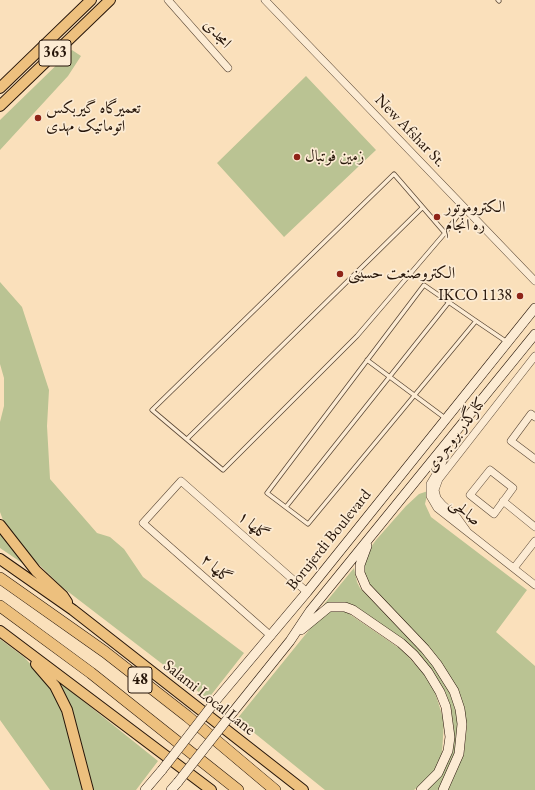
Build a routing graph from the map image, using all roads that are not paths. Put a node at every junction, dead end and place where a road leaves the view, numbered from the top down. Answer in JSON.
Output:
{"nodes":[{"id":1,"x":91,"y":0,"type":"edge"},
{"id":2,"x":110,"y":0,"type":"edge"},
{"id":3,"x":168,"y":0,"type":"edge"},
{"id":4,"x":265,"y":0,"type":"edge"},
{"id":5,"x":228,"y":68,"type":"dead end"},
{"id":6,"x":0,"y":88,"type":"edge"},
{"id":7,"x":0,"y":106,"type":"edge"},
{"id":8,"x":464,"y":207,"type":"junction"},
{"id":9,"x":422,"y":208,"type":"junction"},
{"id":10,"x":445,"y":233,"type":"junction"},
{"id":11,"x":535,"y":281,"type":"edge"},
{"id":12,"x":449,"y":302,"type":"junction"},
{"id":13,"x":535,"y":308,"type":"edge"},
{"id":14,"x":476,"y":321,"type":"junction"},
{"id":15,"x":535,"y":334,"type":"edge"},
{"id":16,"x":508,"y":342,"type":"junction"},
{"id":17,"x":535,"y":356,"type":"edge"},
{"id":18,"x":367,"y":360,"type":"junction"},
{"id":19,"x":391,"y":377,"type":"junction"},
{"id":20,"x":415,"y":394,"type":"junction"},
{"id":21,"x":535,"y":417,"type":"edge"},
{"id":22,"x":446,"y":419,"type":"junction"},
{"id":23,"x":187,"y":439,"type":"junction"},
{"id":24,"x":451,"y":439,"type":"junction"},
{"id":25,"x":535,"y":459,"type":"edge"},
{"id":26,"x":181,"y":481,"type":"joint"},
{"id":27,"x":503,"y":501,"type":"junction"},
{"id":28,"x":286,"y":508,"type":"junction"},
{"id":29,"x":0,"y":525,"type":"edge"},
{"id":30,"x":535,"y":527,"type":"edge"},
{"id":31,"x":467,"y":531,"type":"junction"},
{"id":32,"x":370,"y":540,"type":"junction"},
{"id":33,"x":535,"y":541,"type":"edge"},
{"id":34,"x":0,"y":559,"type":"edge"},
{"id":35,"x":514,"y":568,"type":"junction"},
{"id":36,"x":0,"y":578,"type":"edge"},
{"id":37,"x":535,"y":585,"type":"edge"},
{"id":38,"x":307,"y":592,"type":"junction"},
{"id":39,"x":0,"y":606,"type":"edge"},
{"id":40,"x":73,"y":610,"type":"junction"},
{"id":41,"x":0,"y":631,"type":"edge"},
{"id":42,"x":271,"y":636,"type":"junction"},
{"id":43,"x":11,"y":638,"type":"junction"},
{"id":44,"x":290,"y":641,"type":"junction"},
{"id":45,"x":88,"y":790,"type":"edge"},
{"id":46,"x":145,"y":790,"type":"edge"},
{"id":47,"x":171,"y":790,"type":"edge"},
{"id":48,"x":211,"y":790,"type":"edge"},
{"id":49,"x":238,"y":790,"type":"edge"},
{"id":50,"x":275,"y":790,"type":"edge"},
{"id":51,"x":303,"y":790,"type":"edge"},
{"id":52,"x":421,"y":790,"type":"edge"},
{"id":53,"x":443,"y":790,"type":"edge"}],
"edges":[{"from":1,"to":6,"type":"main road","number":"363"},
{"from":2,"to":7,"type":"main road","number":"363"},
{"from":3,"to":5,"type":"street","name":"امجدی"},
{"from":4,"to":8,"type":"street","name":"New Afshar St."},
{"from":8,"to":10,"type":"lane"},
{"from":8,"to":11,"type":"street","name":"New Afshar St."},
{"from":9,"to":10,"type":"lane"},
{"from":9,"to":23,"type":"lane"},
{"from":9,"to":23,"type":"lane"},
{"from":10,"to":23,"type":"lane"},
{"from":12,"to":14,"type":"lane"},
{"from":12,"to":18,"type":"lane"},
{"from":12,"to":19,"type":"lane"},
{"from":13,"to":16,"type":"main road","name":"Borujerdi Boulevard"},
{"from":14,"to":16,"type":"lane"},
{"from":14,"to":20,"type":"lane"},
{"from":15,"to":24,"type":"main road","name":"Borujerdi Boulevard"},
{"from":16,"to":22,"type":"main road","name":"Borujerdi Boulevard"},
{"from":17,"to":31,"type":"street","name":"کنارگذر بروجردی"},
{"from":18,"to":19,"type":"lane"},
{"from":18,"to":28,"type":"lane"},
{"from":19,"to":20,"type":"lane"},
{"from":19,"to":28,"type":"lane"},
{"from":20,"to":22,"type":"lane"},
{"from":20,"to":28,"type":"lane"},
{"from":21,"to":25,"type":"street"},
{"from":22,"to":38,"type":"main road","name":"Borujerdi Boulevard"},
{"from":24,"to":31,"type":"street","name":"صالحی"},
{"from":24,"to":32,"type":"main road","name":"Borujerdi Boulevard"},
{"from":26,"to":38,"type":"street","name":"گلها ۱"},
{"from":26,"to":42,"type":"street","name":"گلها ۲"},
{"from":27,"to":27,"type":"street"},
{"from":27,"to":30,"type":"street"},
{"from":29,"to":40,"type":"main road"},
{"from":31,"to":35,"type":"street","name":"صالحی"},
{"from":32,"to":44,"type":"main road","name":"Borujerdi Boulevard"},
{"from":32,"to":53,"type":"main road"},
{"from":33,"to":35,"type":"street"},
{"from":34,"to":40,"type":"main road","name":"Salami Local Lane"},
{"from":35,"to":37,"type":"street","name":"صالحی"},
{"from":36,"to":50,"type":"highway","number":"48"},
{"from":38,"to":42,"type":"main road","name":"Borujerdi Boulevard"},
{"from":39,"to":49,"type":"highway","number":"48"},
{"from":40,"to":51,"type":"main road","name":"Salami Local Lane"},
{"from":41,"to":43,"type":"main road"},
{"from":42,"to":46,"type":"main road","name":"Borujerdi Boulevard","bridge":true},
{"from":43,"to":45,"type":"main road"},
{"from":43,"to":48,"type":"main road"},
{"from":44,"to":47,"type":"main road","name":"Borujerdi Boulevard","bridge":true},
{"from":44,"to":52,"type":"main road"}]}
